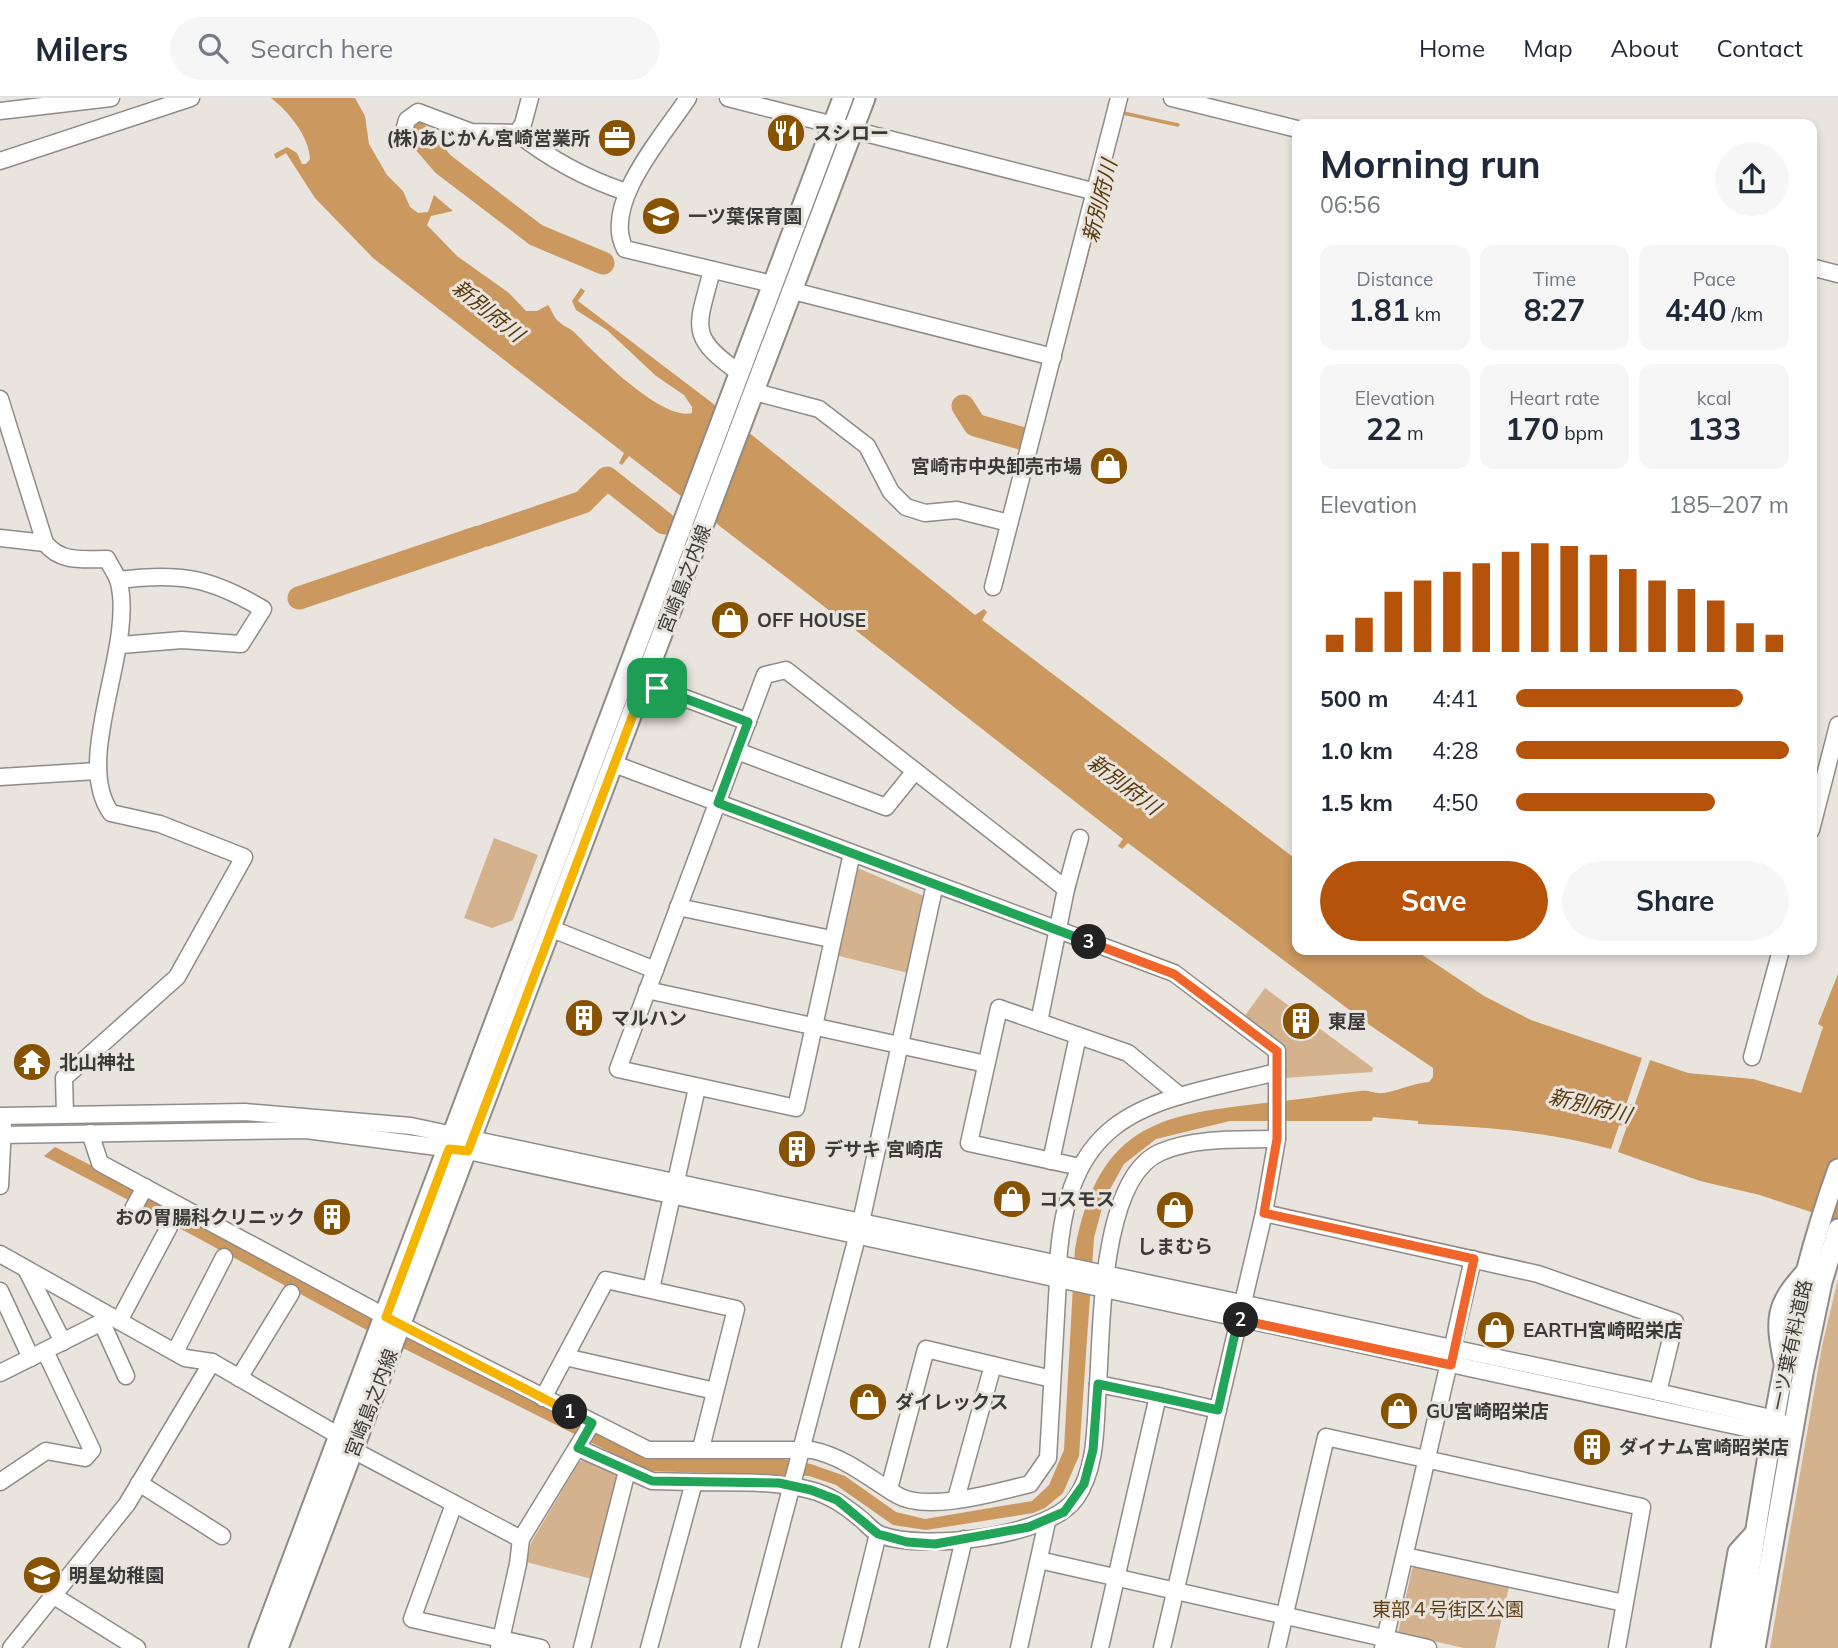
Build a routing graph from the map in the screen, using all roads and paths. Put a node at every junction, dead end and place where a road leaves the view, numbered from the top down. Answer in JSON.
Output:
{"nodes":[{"id":1,"x":111,"y":98,"type":"edge"},
{"id":2,"x":191,"y":98,"type":"edge"},
{"id":3,"x":530,"y":98,"type":"edge"},
{"id":4,"x":688,"y":98,"type":"edge"},
{"id":5,"x":727,"y":98,"type":"edge"},
{"id":6,"x":843,"y":98,"type":"edge"},
{"id":7,"x":865,"y":98,"type":"edge"},
{"id":8,"x":1119,"y":98,"type":"edge"},
{"id":9,"x":1172,"y":98,"type":"edge"},
{"id":10,"x":1222,"y":104,"type":"edge"},
{"id":11,"x":0,"y":111,"type":"edge"},
{"id":12,"x":834,"y":124,"type":"junction"},
{"id":13,"x":1292,"y":127,"type":"edge"},
{"id":14,"x":853,"y":129,"type":"junction"},
{"id":15,"x":517,"y":133,"type":"junction"},
{"id":16,"x":403,"y":134,"type":"dead end"},
{"id":17,"x":0,"y":161,"type":"edge"},
{"id":18,"x":626,"y":192,"type":"junction"},
{"id":19,"x":1096,"y":192,"type":"junction"},
{"id":20,"x":1817,"y":269,"type":"edge"},
{"id":21,"x":712,"y":270,"type":"junction"},
{"id":22,"x":1838,"y":274,"type":"edge"},
{"id":23,"x":772,"y":284,"type":"junction"},
{"id":24,"x":793,"y":291,"type":"junction"},
{"id":25,"x":1053,"y":357,"type":"junction"},
{"id":26,"x":740,"y":373,"type":"junction"},
{"id":27,"x":753,"y":398,"type":"junction"},
{"id":28,"x":0,"y":399,"type":"edge"},
{"id":29,"x":1009,"y":523,"type":"junction"},
{"id":30,"x":0,"y":538,"type":"edge"},
{"id":31,"x":45,"y":543,"type":"junction"},
{"id":32,"x":119,"y":580,"type":"junction"},
{"id":33,"x":993,"y":587,"type":"dead end"},
{"id":34,"x":121,"y":645,"type":"junction"},
{"id":35,"x":645,"y":683,"type":"junction"},
{"id":36,"x":748,"y":722,"type":"junction"},
{"id":37,"x":1838,"y":725,"type":"edge"},
{"id":38,"x":737,"y":751,"type":"junction"},
{"id":39,"x":614,"y":764,"type":"junction"},
{"id":40,"x":97,"y":771,"type":"junction"},
{"id":41,"x":915,"y":771,"type":"junction"},
{"id":42,"x":0,"y":777,"type":"edge"},
{"id":43,"x":718,"y":803,"type":"junction"},
{"id":44,"x":1817,"y":807,"type":"edge"},
{"id":45,"x":1080,"y":838,"type":"dead end"},
{"id":46,"x":852,"y":853,"type":"junction"},
{"id":47,"x":935,"y":884,"type":"junction"},
{"id":48,"x":1066,"y":889,"type":"junction"},
{"id":49,"x":678,"y":907,"type":"junction"},
{"id":50,"x":552,"y":929,"type":"junction"},
{"id":51,"x":1057,"y":930,"type":"junction"},
{"id":52,"x":831,"y":939,"type":"junction"},
{"id":53,"x":1780,"y":955,"type":"edge"},
{"id":54,"x":655,"y":970,"type":"junction"},
{"id":55,"x":647,"y":990,"type":"junction"},
{"id":56,"x":1039,"y":1022,"type":"junction"},
{"id":57,"x":813,"y":1026,"type":"junction"},
{"id":58,"x":1078,"y":1035,"type":"junction"},
{"id":59,"x":901,"y":1045,"type":"junction"},
{"id":60,"x":1752,"y":1057,"type":"dead end"},
{"id":61,"x":986,"y":1064,"type":"junction"},
{"id":62,"x":1277,"y":1072,"type":"junction"},
{"id":63,"x":697,"y":1088,"type":"junction"},
{"id":64,"x":1180,"y":1096,"type":"junction"},
{"id":65,"x":1,"y":1114,"type":"edge"},
{"id":66,"x":65,"y":1115,"type":"junction"},
{"id":67,"x":1277,"y":1132,"type":"junction"},
{"id":68,"x":90,"y":1133,"type":"junction"},
{"id":69,"x":2,"y":1135,"type":"edge"},
{"id":70,"x":461,"y":1143,"type":"junction"},
{"id":71,"x":1051,"y":1161,"type":"junction"},
{"id":72,"x":1080,"y":1167,"type":"junction"},
{"id":73,"x":1838,"y":1169,"type":"edge"},
{"id":74,"x":0,"y":1186,"type":"edge"},
{"id":75,"x":145,"y":1188,"type":"junction"},
{"id":76,"x":674,"y":1189,"type":"junction"},
{"id":77,"x":133,"y":1209,"type":"dead end"},
{"id":78,"x":1264,"y":1213,"type":"junction"},
{"id":79,"x":169,"y":1227,"type":"dead end"},
{"id":80,"x":860,"y":1229,"type":"junction"},
{"id":81,"x":1836,"y":1235,"type":"edge"},
{"id":82,"x":0,"y":1254,"type":"edge"},
{"id":83,"x":225,"y":1257,"type":"dead end"},
{"id":84,"x":1474,"y":1259,"type":"junction"},
{"id":85,"x":26,"y":1269,"type":"junction"},
{"id":86,"x":1062,"y":1273,"type":"junction"},
{"id":87,"x":1103,"y":1282,"type":"junction"},
{"id":88,"x":650,"y":1289,"type":"junction"},
{"id":89,"x":0,"y":1291,"type":"edge"},
{"id":90,"x":291,"y":1293,"type":"dead end"},
{"id":91,"x":1240,"y":1312,"type":"junction"},
{"id":92,"x":111,"y":1320,"type":"junction"},
{"id":93,"x":391,"y":1329,"type":"junction"},
{"id":94,"x":63,"y":1342,"type":"junction"},
{"id":95,"x":175,"y":1352,"type":"junction"},
{"id":96,"x":38,"y":1354,"type":"junction"},
{"id":97,"x":565,"y":1357,"type":"junction"},
{"id":98,"x":1453,"y":1357,"type":"junction"},
{"id":99,"x":212,"y":1363,"type":"junction"},
{"id":100,"x":993,"y":1365,"type":"junction"},
{"id":101,"x":0,"y":1373,"type":"edge"},
{"id":102,"x":126,"y":1376,"type":"dead end"},
{"id":103,"x":239,"y":1378,"type":"junction"},
{"id":104,"x":1052,"y":1379,"type":"junction"},
{"id":105,"x":1098,"y":1384,"type":"junction"},
{"id":106,"x":715,"y":1391,"type":"junction"},
{"id":107,"x":1658,"y":1392,"type":"junction"},
{"id":108,"x":1158,"y":1396,"type":"junction"},
{"id":109,"x":543,"y":1398,"type":"junction"},
{"id":110,"x":1218,"y":1410,"type":"junction"},
{"id":111,"x":592,"y":1423,"type":"junction"},
{"id":112,"x":1774,"y":1427,"type":"junction"},
{"id":113,"x":1793,"y":1429,"type":"junction"},
{"id":114,"x":347,"y":1444,"type":"junction"},
{"id":115,"x":581,"y":1445,"type":"junction"},
{"id":116,"x":701,"y":1448,"type":"junction"},
{"id":117,"x":801,"y":1453,"type":"junction"},
{"id":118,"x":1428,"y":1460,"type":"junction"},
{"id":119,"x":627,"y":1471,"type":"junction"},
{"id":120,"x":2,"y":1476,"type":"edge"},
{"id":121,"x":694,"y":1482,"type":"junction"},
{"id":122,"x":794,"y":1482,"type":"junction"},
{"id":123,"x":139,"y":1483,"type":"junction"},
{"id":124,"x":889,"y":1489,"type":"junction"},
{"id":125,"x":956,"y":1499,"type":"junction"},
{"id":126,"x":454,"y":1504,"type":"junction"},
{"id":127,"x":1046,"y":1522,"type":"junction"},
{"id":128,"x":1756,"y":1532,"type":"junction"},
{"id":129,"x":878,"y":1534,"type":"junction"},
{"id":130,"x":222,"y":1536,"type":"dead end"},
{"id":131,"x":521,"y":1539,"type":"junction"},
{"id":132,"x":964,"y":1539,"type":"junction"},
{"id":133,"x":1405,"y":1556,"type":"junction"},
{"id":134,"x":1039,"y":1560,"type":"junction"},
{"id":135,"x":1116,"y":1578,"type":"junction"},
{"id":136,"x":1176,"y":1592,"type":"junction"},
{"id":137,"x":54,"y":1596,"type":"junction"},
{"id":138,"x":1624,"y":1603,"type":"junction"},
{"id":139,"x":1284,"y":1616,"type":"junction"},
{"id":140,"x":1384,"y":1643,"type":"edge"},
{"id":141,"x":500,"y":1645,"type":"edge"},
{"id":142,"x":12,"y":1648,"type":"edge"},
{"id":143,"x":137,"y":1648,"type":"edge"},
{"id":144,"x":260,"y":1648,"type":"edge"},
{"id":145,"x":278,"y":1648,"type":"edge"},
{"id":146,"x":541,"y":1648,"type":"edge"},
{"id":147,"x":582,"y":1648,"type":"edge"},
{"id":148,"x":649,"y":1648,"type":"edge"},
{"id":149,"x":749,"y":1648,"type":"edge"},
{"id":150,"x":850,"y":1648,"type":"edge"},
{"id":151,"x":938,"y":1648,"type":"edge"},
{"id":152,"x":1019,"y":1648,"type":"edge"},
{"id":153,"x":1100,"y":1648,"type":"edge"},
{"id":154,"x":1162,"y":1648,"type":"edge"},
{"id":155,"x":1277,"y":1648,"type":"edge"},
{"id":156,"x":1428,"y":1648,"type":"edge"},
{"id":157,"x":1617,"y":1648,"type":"edge"},
{"id":158,"x":1721,"y":1648,"type":"edge"},
{"id":159,"x":1737,"y":1648,"type":"edge"},
{"id":160,"x":1755,"y":1648,"type":"edge"}],
"edges":[{"from":1,"to":11,"type":"street"},
{"from":2,"to":17,"type":"street"},
{"from":3,"to":15,"type":"street"},
{"from":4,"to":18,"type":"street"},
{"from":5,"to":12,"type":"street"},
{"from":6,"to":12,"type":"main road","name":"宮崎島之内線"},
{"from":7,"to":14,"type":"main road","name":"宮崎島之内線"},
{"from":8,"to":19,"type":"street"},
{"from":9,"to":10,"type":"street"},
{"from":10,"to":13,"type":"street"},
{"from":12,"to":14,"type":"street"},
{"from":12,"to":23,"type":"main road","name":"宮崎島之内線"},
{"from":14,"to":19,"type":"street"},
{"from":14,"to":24,"type":"main road","name":"宮崎島之内線"},
{"from":15,"to":16,"type":"street"},
{"from":15,"to":18,"type":"street"},
{"from":18,"to":21,"type":"street"},
{"from":19,"to":25,"type":"street"},
{"from":20,"to":22,"type":"street"},
{"from":21,"to":23,"type":"street"},
{"from":21,"to":26,"type":"street"},
{"from":23,"to":26,"type":"main road","name":"宮崎島之内線"},
{"from":24,"to":25,"type":"street"},
{"from":24,"to":27,"type":"main road","name":"宮崎島之内線"},
{"from":25,"to":29,"type":"street"},
{"from":26,"to":70,"type":"main road","name":"宮崎島之内線"},
{"from":27,"to":29,"type":"street"},
{"from":27,"to":35,"type":"main road","name":"宮崎島之内線"},
{"from":28,"to":31,"type":"street"},
{"from":29,"to":33,"type":"street"},
{"from":30,"to":31,"type":"street"},
{"from":31,"to":32,"type":"street"},
{"from":32,"to":34,"type":"street"},
{"from":32,"to":34,"type":"street"},
{"from":34,"to":40,"type":"street"},
{"from":35,"to":36,"type":"street"},
{"from":35,"to":39,"type":"main road","name":"宮崎島之内線"},
{"from":36,"to":38,"type":"street"},
{"from":36,"to":41,"type":"street"},
{"from":37,"to":44,"type":"street"},
{"from":38,"to":41,"type":"street"},
{"from":38,"to":43,"type":"street"},
{"from":39,"to":43,"type":"street"},
{"from":39,"to":50,"type":"main road","name":"宮崎島之内線"},
{"from":40,"to":42,"type":"street"},
{"from":40,"to":66,"type":"street"},
{"from":41,"to":48,"type":"street"},
{"from":43,"to":46,"type":"street"},
{"from":43,"to":49,"type":"street"},
{"from":45,"to":48,"type":"street"},
{"from":46,"to":47,"type":"street"},
{"from":46,"to":52,"type":"street"},
{"from":47,"to":51,"type":"street"},
{"from":47,"to":59,"type":"street"},
{"from":48,"to":51,"type":"street"},
{"from":49,"to":52,"type":"street"},
{"from":49,"to":54,"type":"street"},
{"from":50,"to":54,"type":"street"},
{"from":50,"to":70,"type":"main road","name":"宮崎島之内線"},
{"from":51,"to":56,"type":"street"},
{"from":51,"to":62,"type":"street"},
{"from":52,"to":57,"type":"street"},
{"from":53,"to":60,"type":"street"},
{"from":54,"to":55,"type":"street"},
{"from":55,"to":57,"type":"street"},
{"from":55,"to":63,"type":"street"},
{"from":56,"to":58,"type":"street"},
{"from":56,"to":61,"type":"street"},
{"from":57,"to":59,"type":"street"},
{"from":57,"to":63,"type":"street"},
{"from":58,"to":64,"type":"street"},
{"from":58,"to":71,"type":"street"},
{"from":59,"to":61,"type":"street"},
{"from":59,"to":80,"type":"street"},
{"from":61,"to":71,"type":"street"},
{"from":62,"to":64,"type":"street"},
{"from":62,"to":67,"type":"street"},
{"from":63,"to":76,"type":"street"},
{"from":64,"to":72,"type":"street"},
{"from":65,"to":66,"type":"street"},
{"from":65,"to":69,"type":"street"},
{"from":66,"to":70,"type":"street"},
{"from":67,"to":78,"type":"street"},
{"from":67,"to":87,"type":"street"},
{"from":68,"to":69,"type":"street"},
{"from":68,"to":70,"type":"street"},
{"from":68,"to":75,"type":"street"},
{"from":69,"to":74,"type":"street"},
{"from":70,"to":76,"type":"street"},
{"from":70,"to":93,"type":"main road","name":"宮崎島之内線"},
{"from":71,"to":72,"type":"street"},
{"from":72,"to":86,"type":"street"},
{"from":73,"to":112,"type":"main road","name":"一ツ葉有料道路"},
{"from":75,"to":77,"type":"street"},
{"from":75,"to":93,"type":"street"},
{"from":76,"to":80,"type":"street"},
{"from":76,"to":88,"type":"street"},
{"from":78,"to":84,"type":"street"},
{"from":78,"to":91,"type":"street"},
{"from":79,"to":92,"type":"street"},
{"from":80,"to":86,"type":"street"},
{"from":80,"to":117,"type":"street"},
{"from":81,"to":113,"type":"main road","name":"一ツ葉有料道路"},
{"from":82,"to":85,"type":"street"},
{"from":83,"to":95,"type":"street"},
{"from":84,"to":98,"type":"street"},
{"from":84,"to":107,"type":"street"},
{"from":85,"to":92,"type":"street"},
{"from":85,"to":94,"type":"street"},
{"from":86,"to":87,"type":"street"},
{"from":86,"to":104,"type":"street"},
{"from":87,"to":91,"type":"street"},
{"from":87,"to":105,"type":"street"},
{"from":88,"to":97,"type":"street"},
{"from":88,"to":106,"type":"street"},
{"from":89,"to":96,"type":"street"},
{"from":90,"to":103,"type":"street"},
{"from":91,"to":98,"type":"street"},
{"from":91,"to":110,"type":"street"},
{"from":92,"to":94,"type":"street"},
{"from":92,"to":95,"type":"street"},
{"from":92,"to":102,"type":"street"},
{"from":93,"to":109,"type":"street"},
{"from":93,"to":114,"type":"main road","name":"宮崎島之内線"},
{"from":94,"to":96,"type":"street"},
{"from":95,"to":99,"type":"street"},
{"from":96,"to":101,"type":"street"},
{"from":96,"to":120,"type":"street"},
{"from":97,"to":106,"type":"street"},
{"from":97,"to":109,"type":"street"},
{"from":98,"to":107,"type":"street"},
{"from":98,"to":112,"type":"street"},
{"from":98,"to":118,"type":"street"},
{"from":99,"to":103,"type":"street"},
{"from":99,"to":123,"type":"street"},
{"from":100,"to":104,"type":"street"},
{"from":100,"to":124,"type":"street"},
{"from":100,"to":125,"type":"street"},
{"from":103,"to":114,"type":"street"},
{"from":104,"to":125,"type":"street"},
{"from":105,"to":108,"type":"street"},
{"from":105,"to":127,"type":"street"},
{"from":106,"to":116,"type":"street"},
{"from":107,"to":112,"type":"street"},
{"from":108,"to":110,"type":"street"},
{"from":108,"to":135,"type":"street"},
{"from":109,"to":111,"type":"street"},
{"from":110,"to":136,"type":"street"},
{"from":111,"to":115,"type":"street"},
{"from":111,"to":116,"type":"street"},
{"from":112,"to":113,"type":"street"},
{"from":112,"to":128,"type":"main road","name":"一ツ葉有料道路"},
{"from":113,"to":160,"type":"main road","name":"一ツ葉有料道路"},
{"from":114,"to":126,"type":"street"},
{"from":114,"to":144,"type":"main road","name":"宮崎島之内線"},
{"from":114,"to":145,"type":"main road","name":"宮崎島之内線"},
{"from":115,"to":119,"type":"street"},
{"from":115,"to":131,"type":"street"},
{"from":116,"to":117,"type":"street"},
{"from":117,"to":122,"type":"street"},
{"from":117,"to":124,"type":"street"},
{"from":118,"to":133,"type":"street"},
{"from":118,"to":138,"type":"street"},
{"from":118,"to":139,"type":"street"},
{"from":119,"to":121,"type":"street"},
{"from":119,"to":147,"type":"street"},
{"from":121,"to":122,"type":"street"},
{"from":121,"to":148,"type":"street"},
{"from":122,"to":129,"type":"street"},
{"from":122,"to":149,"type":"street"},
{"from":123,"to":130,"type":"street"},
{"from":123,"to":137,"type":"street"},
{"from":124,"to":125,"type":"street"},
{"from":126,"to":131,"type":"street"},
{"from":126,"to":141,"type":"street"},
{"from":127,"to":132,"type":"street"},
{"from":127,"to":134,"type":"street"},
{"from":128,"to":158,"type":"main road"},
{"from":128,"to":159,"type":"main road","name":"一ツ葉有料道路"},
{"from":129,"to":132,"type":"street"},
{"from":129,"to":150,"type":"street"},
{"from":131,"to":141,"type":"street"},
{"from":132,"to":151,"type":"street"},
{"from":133,"to":138,"type":"street"},
{"from":133,"to":140,"type":"street"},
{"from":134,"to":135,"type":"street"},
{"from":134,"to":152,"type":"street"},
{"from":135,"to":136,"type":"street"},
{"from":135,"to":153,"type":"street"},
{"from":136,"to":139,"type":"street"},
{"from":136,"to":154,"type":"street"},
{"from":137,"to":142,"type":"street"},
{"from":137,"to":143,"type":"street"},
{"from":138,"to":157,"type":"street"},
{"from":139,"to":140,"type":"street"},
{"from":139,"to":155,"type":"street"},
{"from":140,"to":156,"type":"street"},
{"from":141,"to":146,"type":"street"}]}
